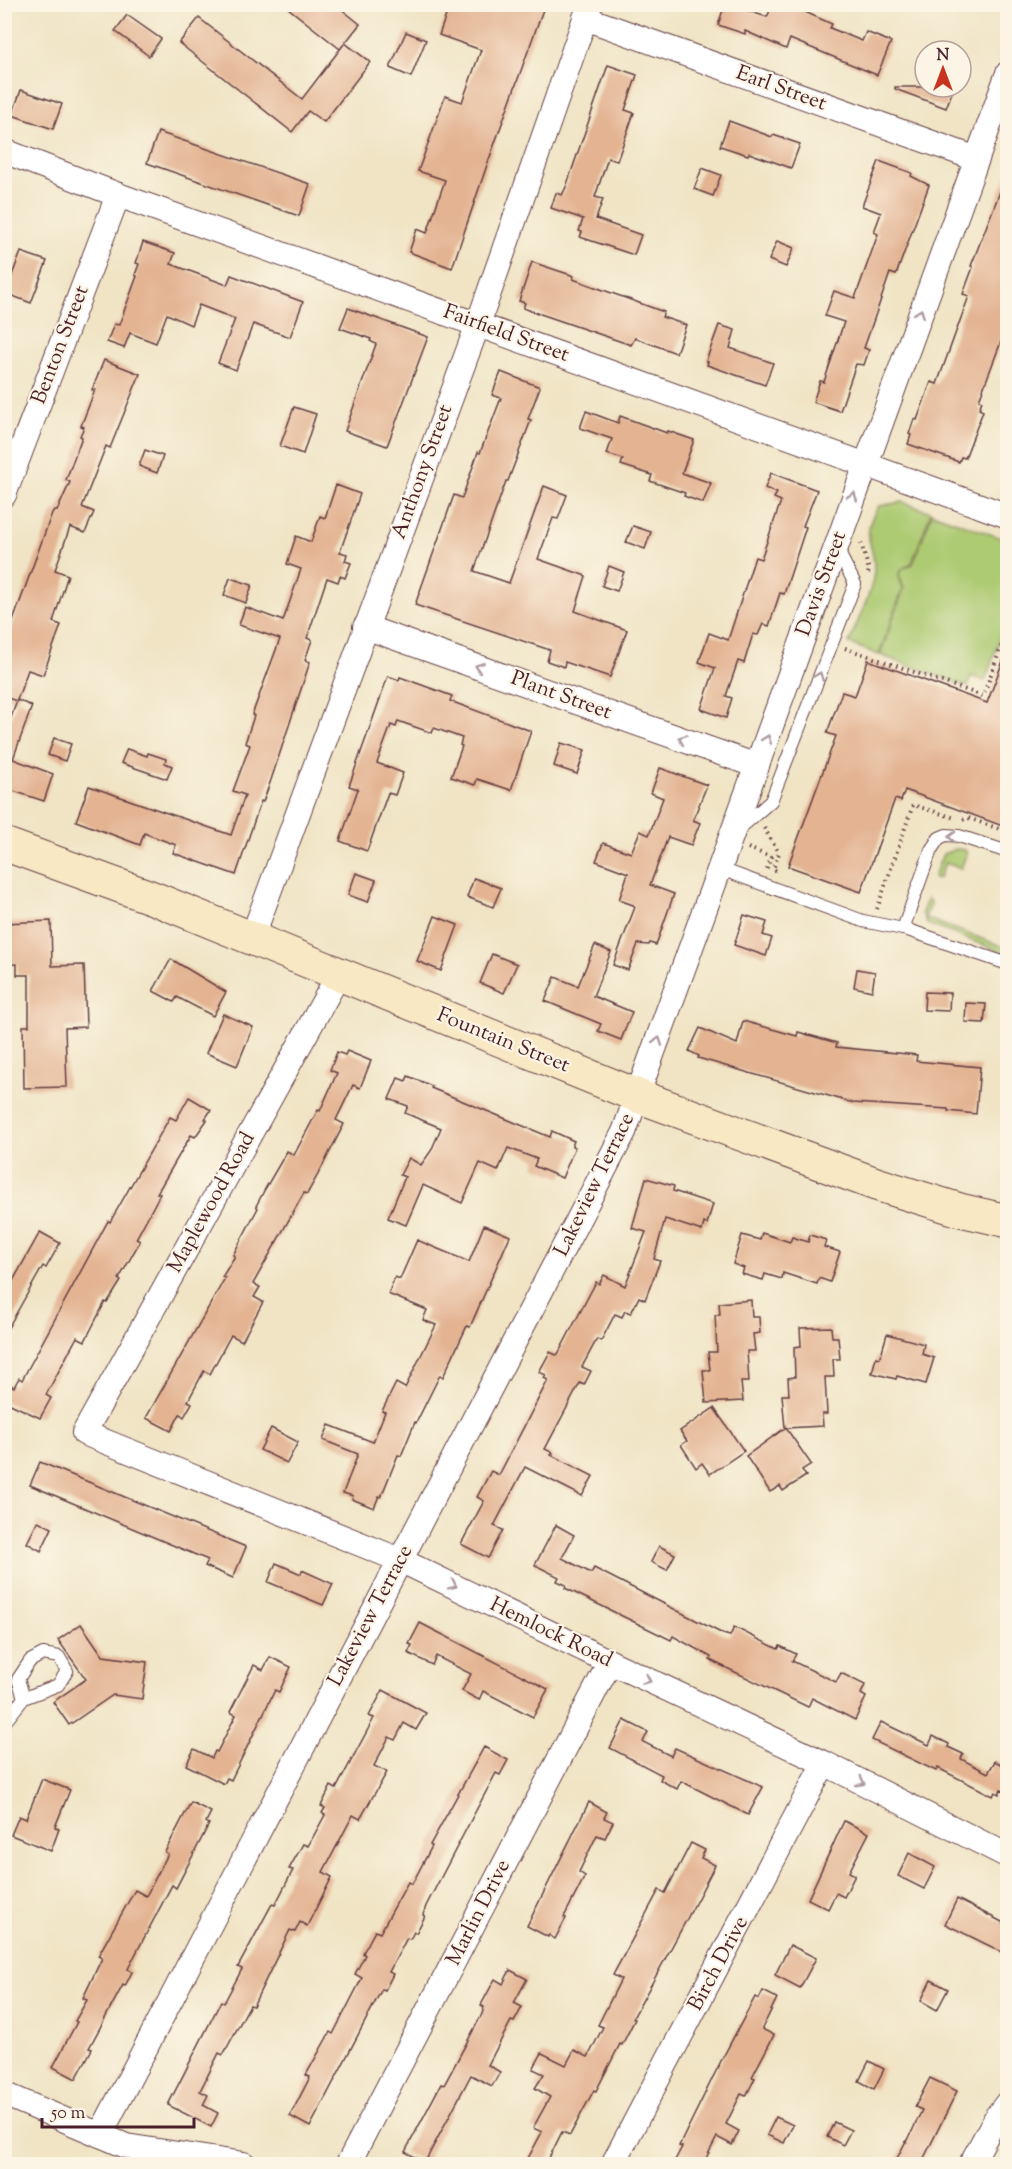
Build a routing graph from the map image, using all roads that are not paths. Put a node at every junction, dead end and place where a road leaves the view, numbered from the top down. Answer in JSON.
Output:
{"nodes":[{"id":1,"x":587,"y":11,"type":"edge"},
{"id":2,"x":1008,"y":73,"type":"edge"},
{"id":3,"x":1003,"y":101,"type":"edge"},
{"id":4,"x":4,"y":151,"type":"edge"},
{"id":5,"x":976,"y":159,"type":"junction"},
{"id":6,"x":118,"y":195,"type":"junction"},
{"id":7,"x":478,"y":324,"type":"junction"},
{"id":8,"x":864,"y":465,"type":"junction"},
{"id":9,"x":4,"y":495,"type":"edge"},
{"id":10,"x":1008,"y":516,"type":"edge"},
{"id":11,"x":836,"y":546,"type":"junction"},
{"id":12,"x":365,"y":627,"type":"junction"},
{"id":13,"x":757,"y":766,"type":"junction"},
{"id":14,"x":740,"y":841,"type":"junction"},
{"id":15,"x":4,"y":844,"type":"edge"},
{"id":16,"x":1008,"y":852,"type":"edge"},
{"id":17,"x":721,"y":869,"type":"junction"},
{"id":18,"x":903,"y":929,"type":"junction"},
{"id":19,"x":252,"y":938,"type":"junction"},
{"id":20,"x":1008,"y":964,"type":"edge"},
{"id":21,"x":339,"y":974,"type":"junction"},
{"id":22,"x":638,"y":1096,"type":"junction"},
{"id":23,"x":1008,"y":1221,"type":"edge"},
{"id":24,"x":84,"y":1432,"type":"joint"},
{"id":25,"x":400,"y":1560,"type":"junction"},
{"id":26,"x":610,"y":1662,"type":"junction"},
{"id":27,"x":24,"y":1698,"type":"dead end"},
{"id":28,"x":4,"y":1723,"type":"edge"},
{"id":29,"x":824,"y":1763,"type":"junction"},
{"id":30,"x":1008,"y":1856,"type":"edge"},
{"id":31,"x":4,"y":2094,"type":"edge"},
{"id":32,"x":1008,"y":2102,"type":"edge"},
{"id":33,"x":100,"y":2135,"type":"junction"},
{"id":34,"x":244,"y":2164,"type":"edge"},
{"id":35,"x":348,"y":2164,"type":"edge"},
{"id":36,"x":613,"y":2164,"type":"edge"},
{"id":37,"x":971,"y":2164,"type":"edge"}],
"edges":[{"from":1,"to":5,"type":"street","name":"Earl Street"},
{"from":1,"to":7,"type":"street","name":"Anthony Street"},
{"from":2,"to":3,"type":"street","name":"Davis Street"},
{"from":3,"to":5,"type":"street","name":"Davis Street"},
{"from":4,"to":6,"type":"street","name":"Fairfield Street"},
{"from":8,"to":5,"type":"street","name":"Davis Street","one_way":true},
{"from":6,"to":7,"type":"street","name":"Fairfield Street"},
{"from":6,"to":9,"type":"street","name":"Benton Street"},
{"from":7,"to":8,"type":"street","name":"Fairfield Street"},
{"from":7,"to":12,"type":"street","name":"Anthony Street"},
{"from":8,"to":10,"type":"street","name":"Fairfield Street"},
{"from":11,"to":8,"type":"street","name":"Davis Street","one_way":true},
{"from":13,"to":11,"type":"street","name":"Davis Street","one_way":true},
{"from":14,"to":11,"type":"lane","one_way":true},
{"from":13,"to":12,"type":"street","name":"Plant Street","one_way":true},
{"from":12,"to":19,"type":"street","name":"Anthony Street"},
{"from":13,"to":14,"type":"street","name":"Davis Street"},
{"from":14,"to":17,"type":"street","name":"Davis Street"},
{"from":15,"to":19,"type":"main road","name":"Fountain Street"},
{"from":16,"to":18,"type":"lane","one_way":true},
{"from":17,"to":18,"type":"lane"},
{"from":22,"to":17,"type":"street","name":"Davis Street","one_way":true},
{"from":18,"to":20,"type":"lane"},
{"from":19,"to":21,"type":"main road","name":"Fountain Street"},
{"from":21,"to":22,"type":"main road","name":"Fountain Street"},
{"from":21,"to":24,"type":"street","name":"Maplewood Road"},
{"from":22,"to":23,"type":"main road","name":"Fountain Street"},
{"from":22,"to":25,"type":"street","name":"Lakeview Terrace"},
{"from":24,"to":25,"type":"street","name":"Hemlock Road"},
{"from":25,"to":26,"type":"street","name":"Hemlock Road","one_way":true},
{"from":25,"to":33,"type":"street","name":"Lakeview Terrace"},
{"from":26,"to":29,"type":"street","name":"Hemlock Road","one_way":true},
{"from":26,"to":35,"type":"street","name":"Marlin Drive"},
{"from":27,"to":28,"type":"lane"},
{"from":29,"to":30,"type":"street","name":"Hemlock Road","one_way":true},
{"from":29,"to":36,"type":"street","name":"Birch Drive"},
{"from":31,"to":33,"type":"street"},
{"from":32,"to":37,"type":"street"},
{"from":33,"to":34,"type":"street"}]}
